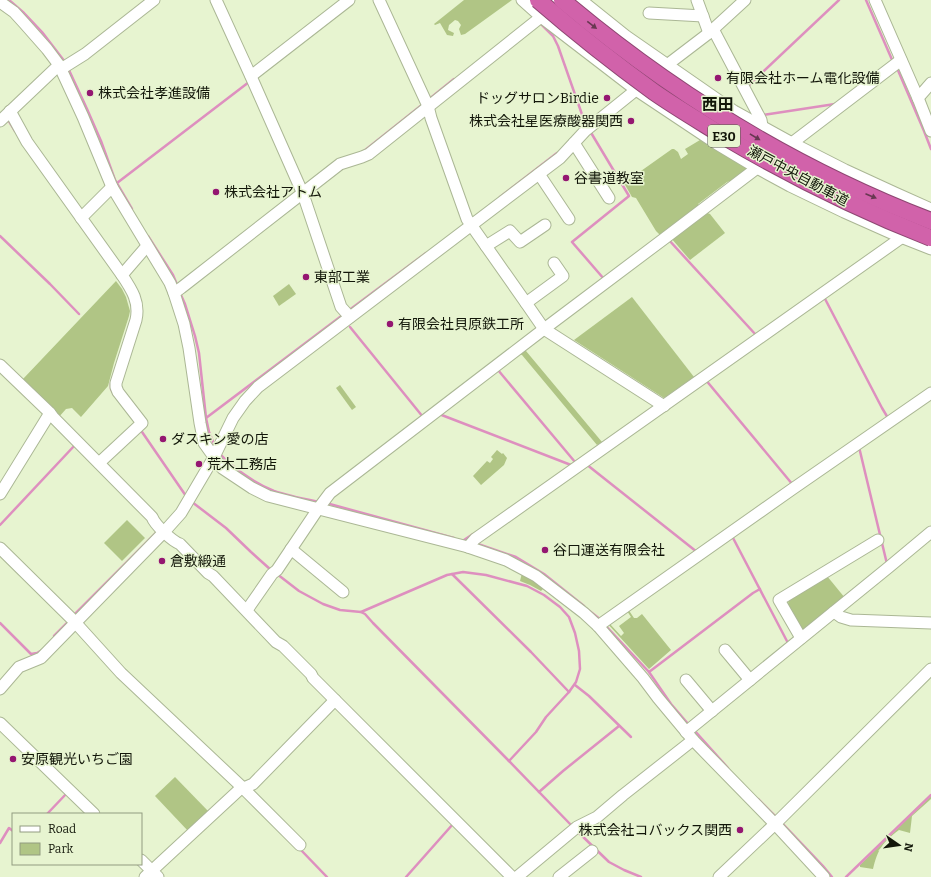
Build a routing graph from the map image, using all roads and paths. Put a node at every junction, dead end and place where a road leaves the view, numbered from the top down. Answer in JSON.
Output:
{"nodes":[{"id":1,"x":154,"y":0,"type":"edge"},
{"id":2,"x":216,"y":0,"type":"edge"},
{"id":3,"x":349,"y":0,"type":"edge"},
{"id":4,"x":379,"y":0,"type":"edge"},
{"id":5,"x":522,"y":0,"type":"edge"},
{"id":6,"x":538,"y":0,"type":"edge"},
{"id":7,"x":555,"y":0,"type":"edge"},
{"id":8,"x":562,"y":0,"type":"edge"},
{"id":9,"x":581,"y":0,"type":"edge"},
{"id":10,"x":697,"y":0,"type":"edge"},
{"id":11,"x":745,"y":0,"type":"edge"},
{"id":12,"x":875,"y":0,"type":"edge"},
{"id":13,"x":0,"y":2,"type":"edge"},
{"id":14,"x":649,"y":13,"type":"dead end"},
{"id":15,"x":703,"y":16,"type":"junction"},
{"id":16,"x":541,"y":17,"type":"junction"},
{"id":17,"x":711,"y":31,"type":"junction"},
{"id":18,"x":901,"y":60,"type":"junction"},
{"id":19,"x":667,"y":65,"type":"junction"},
{"id":20,"x":63,"y":67,"type":"junction"},
{"id":21,"x":252,"y":78,"type":"junction"},
{"id":22,"x":931,"y":83,"type":"edge"},
{"id":23,"x":636,"y":90,"type":"junction"},
{"id":24,"x":918,"y":98,"type":"junction"},
{"id":25,"x":427,"y":103,"type":"junction"},
{"id":26,"x":5,"y":116,"type":"edge"},
{"id":27,"x":762,"y":126,"type":"junction"},
{"id":28,"x":931,"y":131,"type":"edge"},
{"id":29,"x":574,"y":143,"type":"junction"},
{"id":30,"x":792,"y":143,"type":"junction"},
{"id":31,"x":757,"y":168,"type":"junction"},
{"id":32,"x":539,"y":174,"type":"junction"},
{"id":33,"x":112,"y":187,"type":"junction"},
{"id":34,"x":303,"y":196,"type":"junction"},
{"id":35,"x":609,"y":198,"type":"dead end"},
{"id":36,"x":931,"y":209,"type":"edge"},
{"id":37,"x":81,"y":218,"type":"junction"},
{"id":38,"x":569,"y":219,"type":"dead end"},
{"id":39,"x":931,"y":221,"type":"edge"},
{"id":40,"x":469,"y":222,"type":"junction"},
{"id":41,"x":545,"y":225,"type":"dead end"},
{"id":42,"x":898,"y":236,"type":"junction"},
{"id":43,"x":931,"y":238,"type":"edge"},
{"id":44,"x":147,"y":246,"type":"junction"},
{"id":45,"x":486,"y":246,"type":"junction"},
{"id":46,"x":931,"y":249,"type":"edge"},
{"id":47,"x":554,"y":263,"type":"dead end"},
{"id":48,"x":122,"y":275,"type":"junction"},
{"id":49,"x":177,"y":291,"type":"junction"},
{"id":50,"x":526,"y":303,"type":"junction"},
{"id":51,"x":348,"y":315,"type":"junction"},
{"id":52,"x":544,"y":326,"type":"junction"},
{"id":53,"x":0,"y":364,"type":"edge"},
{"id":54,"x":931,"y":393,"type":"edge"},
{"id":55,"x":664,"y":406,"type":"junction"},
{"id":56,"x":50,"y":413,"type":"junction"},
{"id":57,"x":214,"y":457,"type":"junction"},
{"id":58,"x":99,"y":463,"type":"junction"},
{"id":59,"x":0,"y":494,"type":"edge"},
{"id":60,"x":321,"y":504,"type":"junction"},
{"id":61,"x":164,"y":532,"type":"junction"},
{"id":62,"x":931,"y":532,"type":"edge"},
{"id":63,"x":878,"y":540,"type":"dead end"},
{"id":64,"x":471,"y":544,"type":"junction"},
{"id":65,"x":0,"y":548,"type":"edge"},
{"id":66,"x":291,"y":549,"type":"junction"},
{"id":67,"x":343,"y":592,"type":"dead end"},
{"id":68,"x":246,"y":610,"type":"junction"},
{"id":69,"x":834,"y":612,"type":"junction"},
{"id":70,"x":72,"y":620,"type":"junction"},
{"id":71,"x":601,"y":623,"type":"junction"},
{"id":72,"x":931,"y":623,"type":"edge"},
{"id":73,"x":801,"y":638,"type":"junction"},
{"id":74,"x":725,"y":650,"type":"dead end"},
{"id":75,"x":931,"y":669,"type":"edge"},
{"id":76,"x":686,"y":680,"type":"dead end"},
{"id":77,"x":750,"y":680,"type":"junction"},
{"id":78,"x":0,"y":688,"type":"edge"},
{"id":79,"x":333,"y":701,"type":"junction"},
{"id":80,"x":712,"y":711,"type":"junction"},
{"id":81,"x":0,"y":723,"type":"edge"},
{"id":82,"x":690,"y":732,"type":"junction"},
{"id":83,"x":241,"y":789,"type":"junction"},
{"id":84,"x":93,"y":813,"type":"edge"},
{"id":85,"x":774,"y":824,"type":"junction"},
{"id":86,"x":300,"y":845,"type":"dead end"},
{"id":87,"x":592,"y":851,"type":"dead end"},
{"id":88,"x":142,"y":861,"type":"edge"},
{"id":89,"x":151,"y":874,"type":"edge"},
{"id":90,"x":512,"y":877,"type":"edge"},
{"id":91,"x":517,"y":877,"type":"edge"},
{"id":92,"x":559,"y":877,"type":"edge"},
{"id":93,"x":719,"y":877,"type":"edge"},
{"id":94,"x":824,"y":877,"type":"edge"}],
"edges":[{"from":1,"to":20,"type":"street"},
{"from":2,"to":21,"type":"street"},
{"from":3,"to":21,"type":"street"},
{"from":4,"to":25,"type":"street"},
{"from":5,"to":16,"type":"street"},
{"from":6,"to":43,"type":"highway","name":"瀬戸中央自動車道","number":"E30","bridge":true},
{"from":7,"to":16,"type":"street"},
{"from":8,"to":39,"type":"highway","name":"瀬戸中央自動車道","number":"E30","one_way":true,"bridge":true},
{"from":9,"to":19,"type":"street"},
{"from":10,"to":15,"type":"street"},
{"from":11,"to":17,"type":"street"},
{"from":12,"to":18,"type":"street"},
{"from":13,"to":20,"type":"street"},
{"from":14,"to":15,"type":"street"},
{"from":15,"to":17,"type":"street"},
{"from":16,"to":23,"type":"street"},
{"from":16,"to":25,"type":"street"},
{"from":17,"to":19,"type":"street"},
{"from":17,"to":27,"type":"street"},
{"from":18,"to":24,"type":"street"},
{"from":18,"to":30,"type":"street"},
{"from":19,"to":23,"type":"street"},
{"from":19,"to":27,"type":"street"},
{"from":20,"to":26,"type":"street"},
{"from":20,"to":33,"type":"street"},
{"from":21,"to":34,"type":"street"},
{"from":22,"to":24,"type":"street"},
{"from":23,"to":29,"type":"street"},
{"from":23,"to":31,"type":"street"},
{"from":24,"to":28,"type":"street"},
{"from":25,"to":34,"type":"street"},
{"from":25,"to":40,"type":"street"},
{"from":26,"to":37,"type":"street"},
{"from":27,"to":30,"type":"street"},
{"from":29,"to":32,"type":"street"},
{"from":29,"to":35,"type":"street"},
{"from":30,"to":31,"type":"street"},
{"from":30,"to":36,"type":"street"},
{"from":31,"to":42,"type":"street"},
{"from":31,"to":52,"type":"street"},
{"from":32,"to":38,"type":"street"},
{"from":32,"to":40,"type":"street"},
{"from":33,"to":37,"type":"street"},
{"from":33,"to":44,"type":"street"},
{"from":34,"to":49,"type":"street"},
{"from":34,"to":51,"type":"street"},
{"from":37,"to":48,"type":"street"},
{"from":40,"to":45,"type":"street"},
{"from":40,"to":51,"type":"street"},
{"from":41,"to":45,"type":"street"},
{"from":42,"to":46,"type":"street"},
{"from":42,"to":55,"type":"street"},
{"from":44,"to":48,"type":"street"},
{"from":44,"to":49,"type":"street"},
{"from":45,"to":50,"type":"street"},
{"from":47,"to":50,"type":"street"},
{"from":48,"to":58,"type":"street"},
{"from":49,"to":57,"type":"street"},
{"from":50,"to":52,"type":"street"},
{"from":51,"to":57,"type":"street"},
{"from":52,"to":55,"type":"street"},
{"from":52,"to":60,"type":"street"},
{"from":53,"to":56,"type":"street"},
{"from":54,"to":71,"type":"street"},
{"from":55,"to":64,"type":"street"},
{"from":56,"to":58,"type":"street"},
{"from":56,"to":59,"type":"street"},
{"from":57,"to":60,"type":"street"},
{"from":57,"to":61,"type":"street"},
{"from":58,"to":61,"type":"street"},
{"from":60,"to":64,"type":"street"},
{"from":60,"to":66,"type":"street"},
{"from":61,"to":68,"type":"street"},
{"from":61,"to":70,"type":"street"},
{"from":62,"to":69,"type":"street"},
{"from":63,"to":73,"type":"street"},
{"from":64,"to":71,"type":"street"},
{"from":65,"to":70,"type":"street"},
{"from":66,"to":67,"type":"street"},
{"from":66,"to":68,"type":"street"},
{"from":68,"to":79,"type":"street"},
{"from":69,"to":72,"type":"street"},
{"from":69,"to":73,"type":"street"},
{"from":70,"to":78,"type":"street"},
{"from":70,"to":83,"type":"street"},
{"from":71,"to":82,"type":"street"},
{"from":73,"to":77,"type":"street"},
{"from":74,"to":77,"type":"street"},
{"from":75,"to":85,"type":"street"},
{"from":76,"to":80,"type":"street"},
{"from":77,"to":80,"type":"street"},
{"from":79,"to":83,"type":"street"},
{"from":79,"to":90,"type":"street"},
{"from":80,"to":82,"type":"street"},
{"from":81,"to":84,"type":"street"},
{"from":82,"to":85,"type":"street"},
{"from":82,"to":91,"type":"street"},
{"from":83,"to":86,"type":"street"},
{"from":83,"to":89,"type":"street"},
{"from":85,"to":93,"type":"street"},
{"from":85,"to":94,"type":"street"},
{"from":87,"to":92,"type":"street"},
{"from":88,"to":89,"type":"street"}]}
